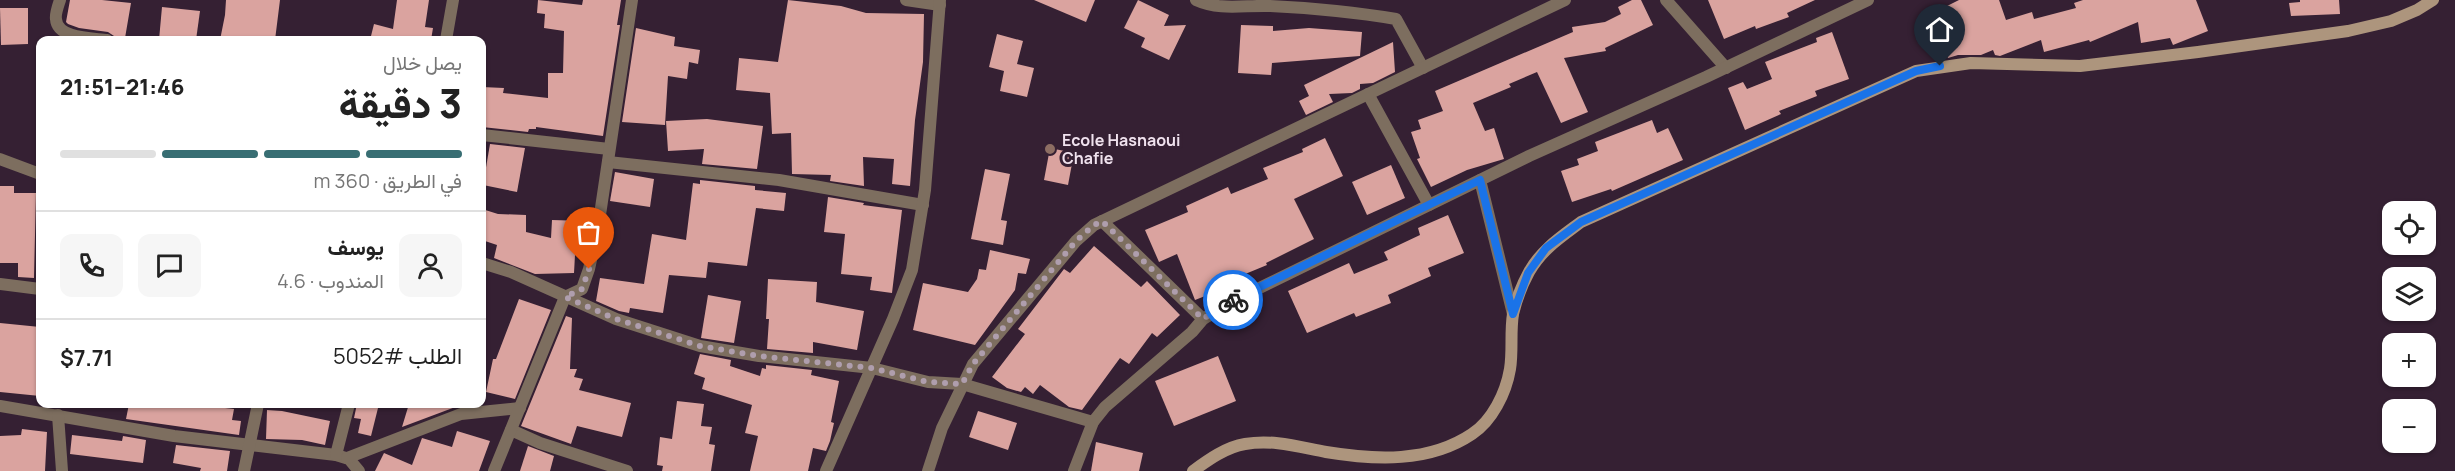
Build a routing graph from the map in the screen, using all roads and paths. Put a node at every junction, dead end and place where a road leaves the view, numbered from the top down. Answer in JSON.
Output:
{"nodes":[{"id":1,"x":60,"y":0,"type":"edge"},
{"id":2,"x":453,"y":0,"type":"edge"},
{"id":3,"x":633,"y":0,"type":"edge"},
{"id":4,"x":906,"y":0,"type":"edge"},
{"id":5,"x":1196,"y":0,"type":"edge"},
{"id":6,"x":1565,"y":0,"type":"edge"},
{"id":7,"x":1666,"y":0,"type":"edge"},
{"id":8,"x":1868,"y":0,"type":"edge"},
{"id":9,"x":2433,"y":0,"type":"edge"},
{"id":10,"x":940,"y":2,"type":"edge"},
{"id":11,"x":1269,"y":3,"type":"edge"},
{"id":12,"x":81,"y":36,"type":"edge"},
{"id":13,"x":447,"y":36,"type":"edge"},
{"id":14,"x":1423,"y":68,"type":"junction"},
{"id":15,"x":1726,"y":68,"type":"junction"},
{"id":16,"x":1368,"y":94,"type":"junction"},
{"id":17,"x":486,"y":135,"type":"edge"},
{"id":18,"x":609,"y":149,"type":"junction"},
{"id":19,"x":0,"y":159,"type":"edge"},
{"id":20,"x":608,"y":162,"type":"junction"},
{"id":21,"x":36,"y":172,"type":"edge"},
{"id":22,"x":1480,"y":180,"type":"junction"},
{"id":23,"x":923,"y":205,"type":"junction"},
{"id":24,"x":1429,"y":205,"type":"junction"},
{"id":25,"x":1102,"y":221,"type":"junction"},
{"id":26,"x":486,"y":264,"type":"edge"},
{"id":27,"x":0,"y":284,"type":"edge"},
{"id":28,"x":36,"y":289,"type":"edge"},
{"id":29,"x":565,"y":297,"type":"junction"},
{"id":30,"x":1513,"y":314,"type":"junction"},
{"id":31,"x":1203,"y":319,"type":"junction"},
{"id":32,"x":872,"y":368,"type":"junction"},
{"id":33,"x":962,"y":384,"type":"junction"},
{"id":34,"x":0,"y":406,"type":"edge"},
{"id":35,"x":257,"y":408,"type":"edge"},
{"id":36,"x":348,"y":408,"type":"edge"},
{"id":37,"x":520,"y":408,"type":"junction"},
{"id":38,"x":58,"y":415,"type":"junction"},
{"id":39,"x":1093,"y":422,"type":"junction"},
{"id":40,"x":511,"y":430,"type":"junction"},
{"id":41,"x":249,"y":446,"type":"junction"},
{"id":42,"x":342,"y":457,"type":"junction"},
{"id":43,"x":62,"y":471,"type":"edge"},
{"id":44,"x":244,"y":471,"type":"edge"},
{"id":45,"x":359,"y":471,"type":"edge"},
{"id":46,"x":494,"y":471,"type":"edge"},
{"id":47,"x":627,"y":471,"type":"edge"},
{"id":48,"x":825,"y":471,"type":"edge"},
{"id":49,"x":928,"y":471,"type":"edge"},
{"id":50,"x":1074,"y":471,"type":"edge"},
{"id":51,"x":1193,"y":471,"type":"edge"}],
"edges":[{"from":1,"to":12,"type":"street"},
{"from":2,"to":13,"type":"street"},
{"from":3,"to":18,"type":"street"},
{"from":4,"to":10,"type":"street"},
{"from":5,"to":11,"type":"street"},
{"from":6,"to":14,"type":"street"},
{"from":7,"to":15,"type":"street"},
{"from":8,"to":15,"type":"street"},
{"from":9,"to":30,"type":"street"},
{"from":10,"to":23,"type":"street"},
{"from":11,"to":14,"type":"street"},
{"from":14,"to":16,"type":"street"},
{"from":15,"to":22,"type":"street"},
{"from":16,"to":24,"type":"street"},
{"from":16,"to":25,"type":"street"},
{"from":17,"to":18,"type":"street"},
{"from":18,"to":20,"type":"street"},
{"from":19,"to":21,"type":"street"},
{"from":20,"to":23,"type":"street"},
{"from":20,"to":29,"type":"street"},
{"from":22,"to":24,"type":"street"},
{"from":22,"to":30,"type":"street"},
{"from":23,"to":32,"type":"street"},
{"from":24,"to":31,"type":"street"},
{"from":25,"to":31,"type":"street"},
{"from":25,"to":33,"type":"street"},
{"from":26,"to":29,"type":"street"},
{"from":27,"to":28,"type":"street"},
{"from":29,"to":32,"type":"street"},
{"from":29,"to":37,"type":"street"},
{"from":30,"to":51,"type":"street"},
{"from":31,"to":39,"type":"street"},
{"from":32,"to":33,"type":"street"},
{"from":32,"to":48,"type":"street"},
{"from":33,"to":39,"type":"street"},
{"from":33,"to":49,"type":"street"},
{"from":34,"to":38,"type":"street"},
{"from":35,"to":41,"type":"street"},
{"from":36,"to":42,"type":"street"},
{"from":37,"to":40,"type":"street"},
{"from":37,"to":42,"type":"street"},
{"from":38,"to":41,"type":"street"},
{"from":38,"to":43,"type":"street"},
{"from":39,"to":50,"type":"street"},
{"from":40,"to":46,"type":"street"},
{"from":40,"to":47,"type":"street"},
{"from":41,"to":42,"type":"street"},
{"from":41,"to":44,"type":"street"},
{"from":42,"to":45,"type":"street"}]}
